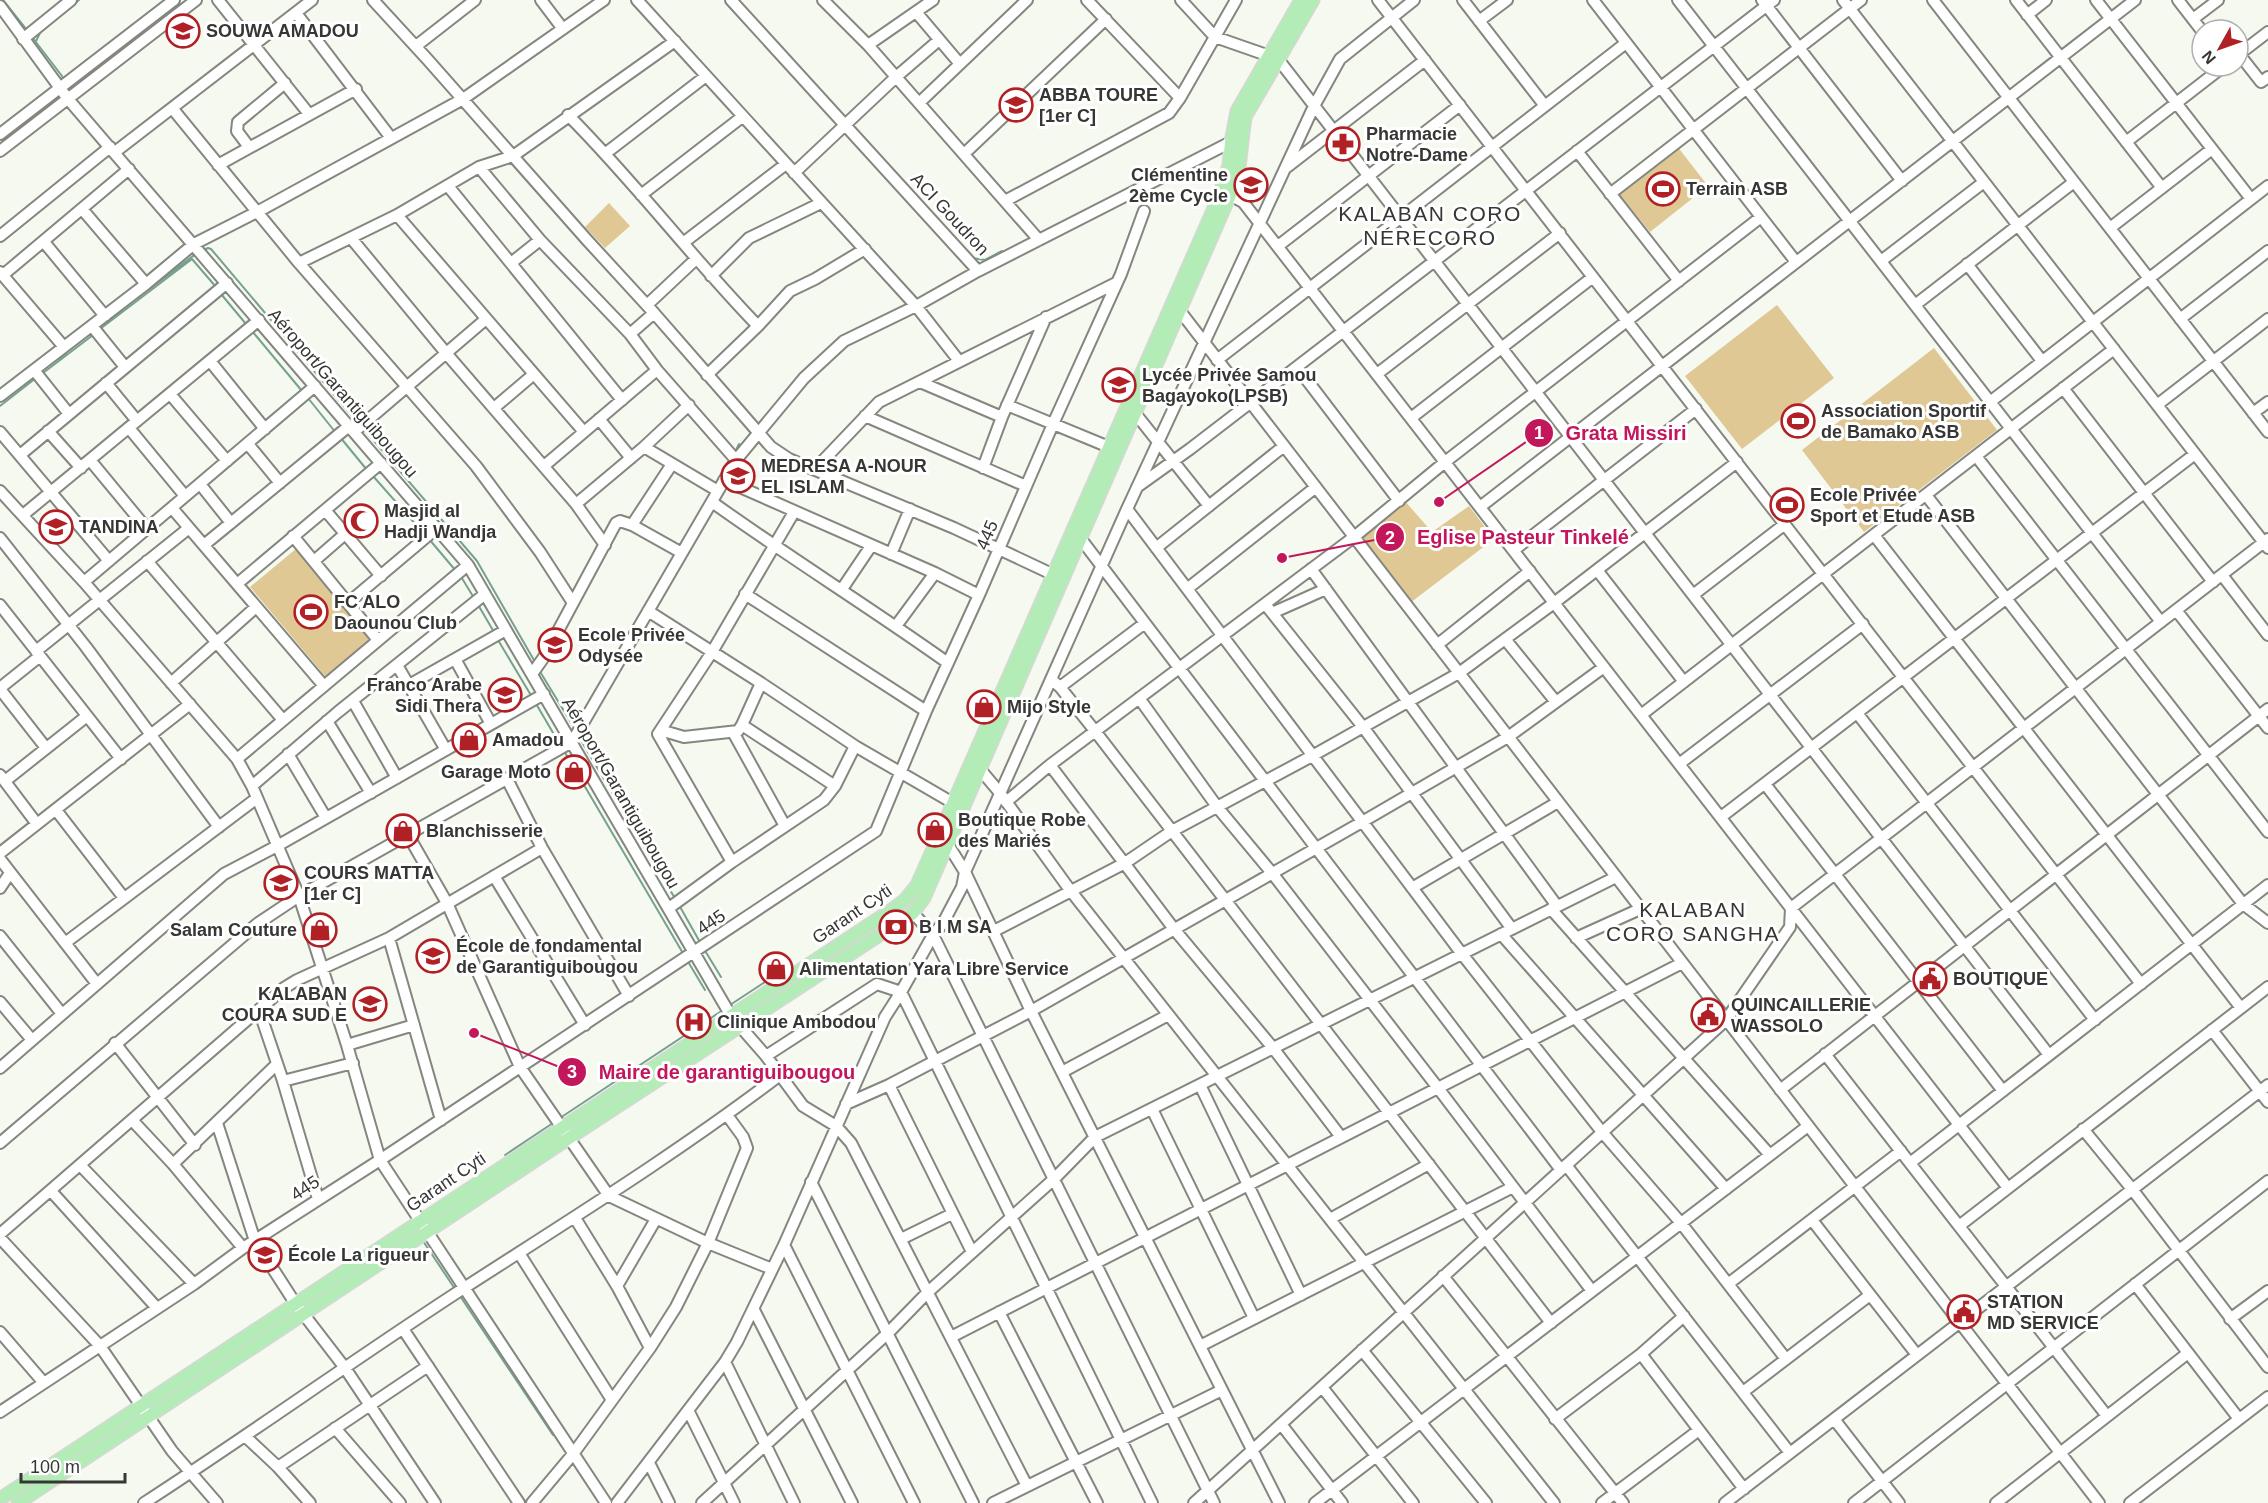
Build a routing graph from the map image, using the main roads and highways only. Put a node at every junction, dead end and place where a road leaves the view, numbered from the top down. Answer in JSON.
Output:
{"nodes":[{"id":1,"x":1301,"y":0,"type":"edge"},
{"id":2,"x":1313,"y":0,"type":"edge"},
{"id":3,"x":1273,"y":57,"type":"junction"},
{"id":4,"x":1236,"y":141,"type":"junction"},
{"id":5,"x":975,"y":765,"type":"junction"},
{"id":6,"x":565,"y":1132,"type":"junction"},
{"id":7,"x":0,"y":1499,"type":"edge"},
{"id":8,"x":18,"y":1503,"type":"edge"}],
"edges":[{"from":1,"to":3,"type":"main road"},
{"from":2,"to":3,"type":"main road"},
{"from":3,"to":4,"type":"main road"},
{"from":4,"to":5,"type":"main road"},
{"from":4,"to":5,"type":"main road"},
{"from":5,"to":6,"type":"main road","name":"Garant Cyti"},
{"from":5,"to":6,"type":"main road","name":"Garant Cyti"},
{"from":6,"to":7,"type":"main road","name":"Garant Cyti"},
{"from":6,"to":8,"type":"main road","name":"Garant Cyti"}]}
